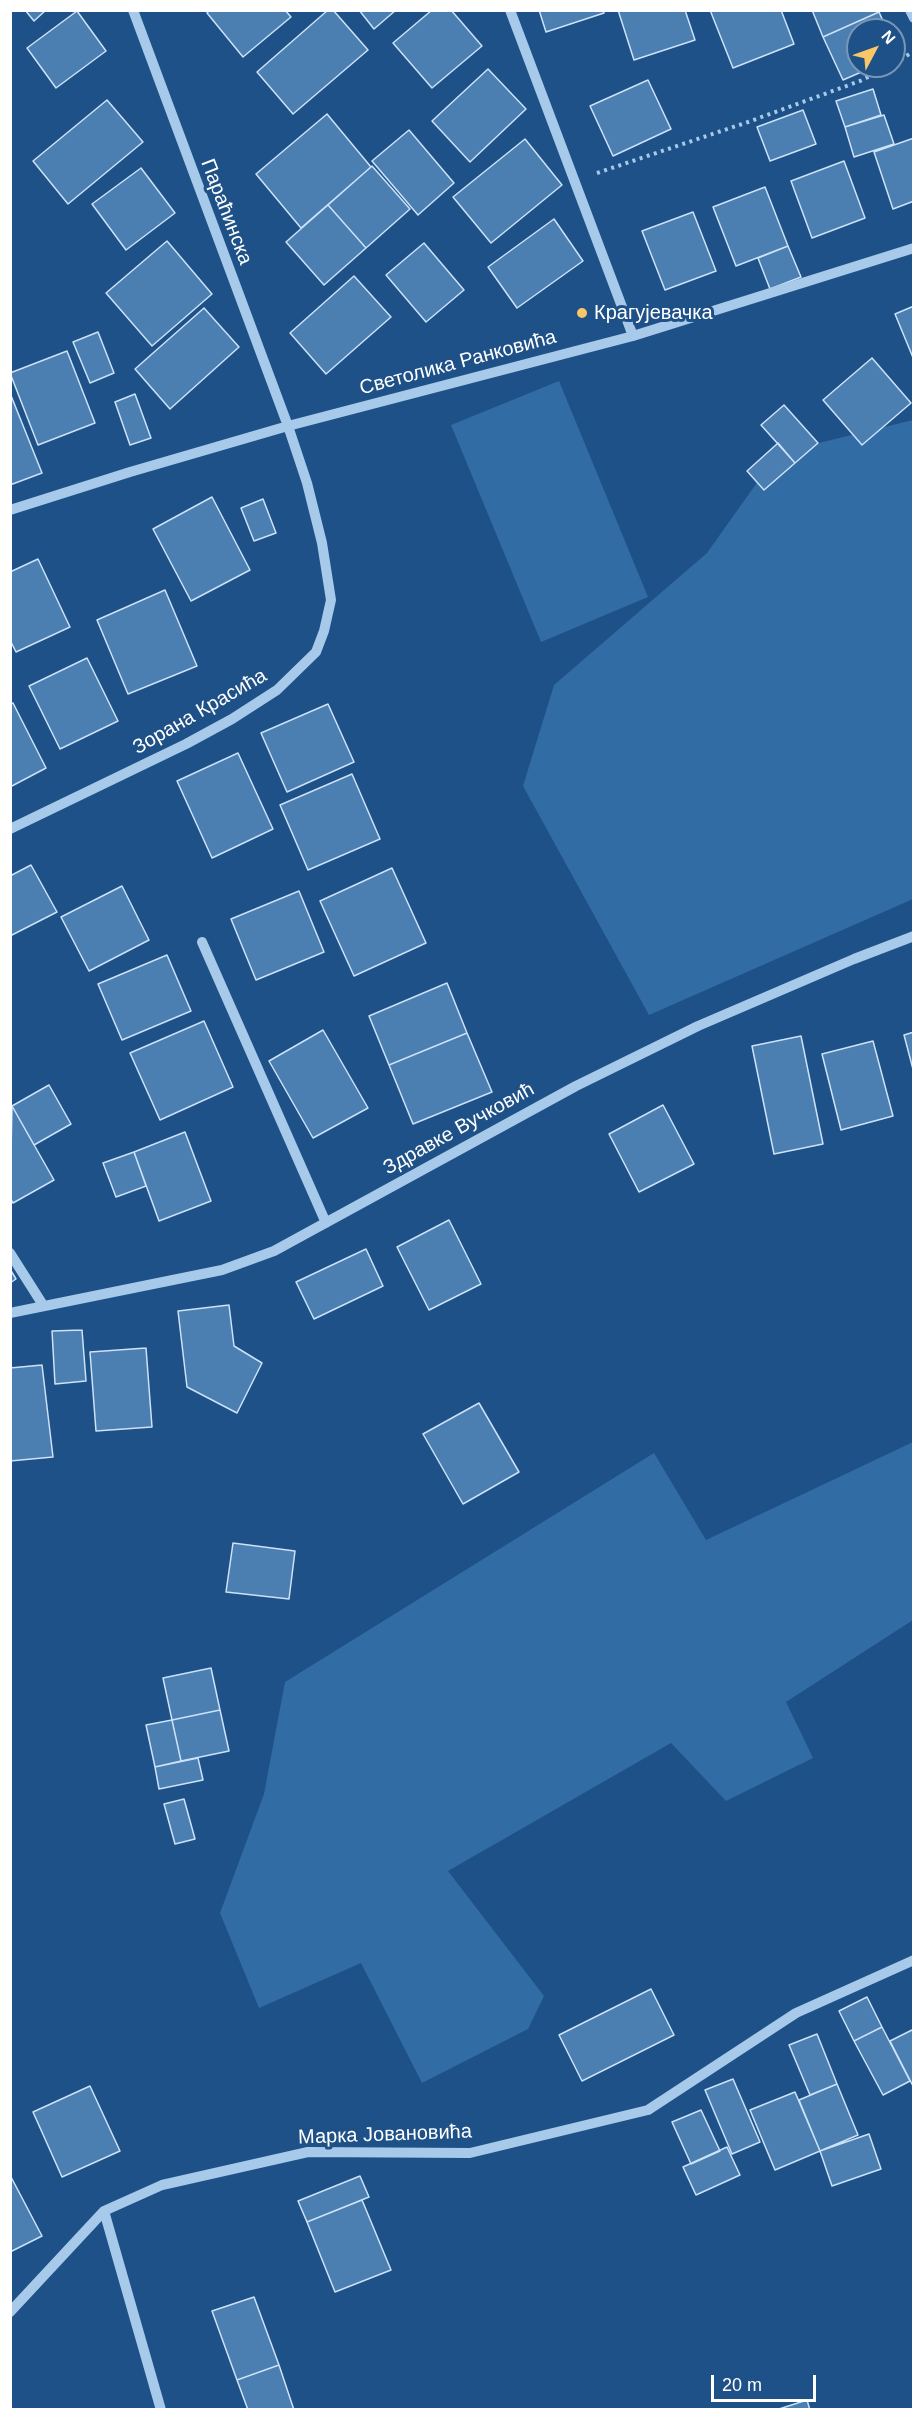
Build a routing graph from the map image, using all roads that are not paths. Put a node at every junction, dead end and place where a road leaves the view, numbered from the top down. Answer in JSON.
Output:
{"nodes":[{"id":1,"x":133,"y":10,"type":"edge"},
{"id":2,"x":510,"y":10,"type":"edge"},
{"id":3,"x":910,"y":10,"type":"edge"},
{"id":4,"x":914,"y":18,"type":"edge"},
{"id":5,"x":914,"y":248,"type":"edge"},
{"id":6,"x":633,"y":336,"type":"junction"},
{"id":7,"x":288,"y":426,"type":"junction"},
{"id":8,"x":10,"y":510,"type":"edge"},
{"id":9,"x":10,"y":829,"type":"edge"},
{"id":10,"x":914,"y":936,"type":"edge"},
{"id":11,"x":202,"y":942,"type":"dead end"},
{"id":12,"x":326,"y":1223,"type":"junction"},
{"id":13,"x":10,"y":1253,"type":"edge"},
{"id":14,"x":43,"y":1305,"type":"junction"},
{"id":15,"x":10,"y":1313,"type":"edge"},
{"id":16,"x":914,"y":1960,"type":"edge"},
{"id":17,"x":104,"y":2211,"type":"junction"},
{"id":18,"x":10,"y":2312,"type":"edge"},
{"id":19,"x":161,"y":2409,"type":"edge"}],
"edges":[{"from":1,"to":7,"type":"street","name":"Параћинска"},
{"from":2,"to":6,"type":"street"},
{"from":3,"to":4,"type":"street"},
{"from":5,"to":6,"type":"street","name":"Светолика Ранковића"},
{"from":6,"to":7,"type":"street","name":"Светолика Ранковића"},
{"from":7,"to":8,"type":"street","name":"Светолика Ранковића"},
{"from":7,"to":9,"type":"street","name":"Зорана Красића"},
{"from":10,"to":12,"type":"street","name":"Здравке Вучковић"},
{"from":11,"to":12,"type":"street"},
{"from":12,"to":14,"type":"street","name":"Здравке Вучковић"},
{"from":13,"to":14,"type":"street"},
{"from":14,"to":15,"type":"street","name":"Здравке Вучковић"},
{"from":16,"to":17,"type":"street","name":"Марка Јовановића"},
{"from":17,"to":18,"type":"street","name":"Марка Јовановића"},
{"from":17,"to":19,"type":"street"}]}
